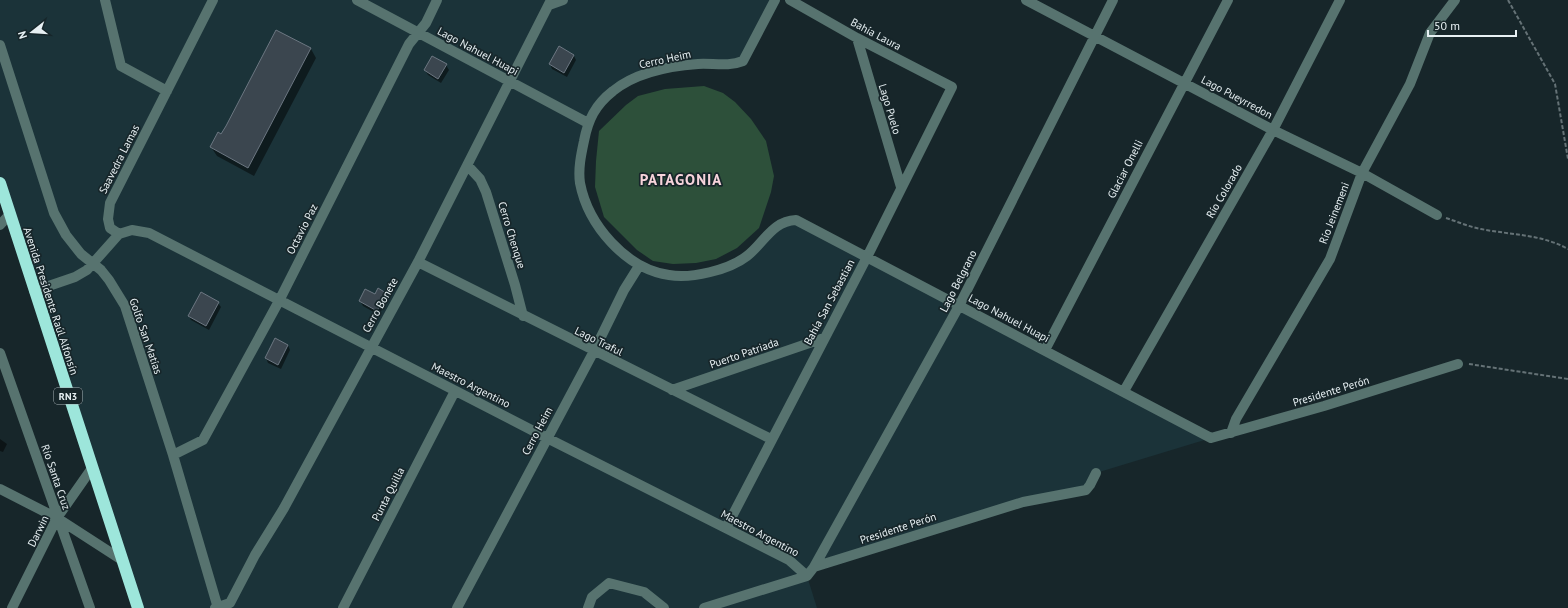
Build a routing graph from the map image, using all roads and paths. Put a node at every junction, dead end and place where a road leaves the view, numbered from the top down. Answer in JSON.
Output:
{"nodes":[{"id":1,"x":105,"y":0,"type":"edge"},
{"id":2,"x":213,"y":0,"type":"edge"},
{"id":3,"x":357,"y":0,"type":"edge"},
{"id":4,"x":437,"y":0,"type":"edge"},
{"id":5,"x":563,"y":0,"type":"edge"},
{"id":6,"x":775,"y":0,"type":"edge"},
{"id":7,"x":790,"y":0,"type":"edge"},
{"id":8,"x":1026,"y":0,"type":"edge"},
{"id":9,"x":1113,"y":0,"type":"edge"},
{"id":10,"x":1228,"y":0,"type":"edge"},
{"id":11,"x":1340,"y":0,"type":"edge"},
{"id":12,"x":1455,"y":0,"type":"edge"},
{"id":13,"x":1508,"y":0,"type":"edge"},
{"id":14,"x":550,"y":2,"type":"edge"},
{"id":15,"x":418,"y":33,"type":"junction"},
{"id":16,"x":1095,"y":36,"type":"junction"},
{"id":17,"x":857,"y":38,"type":"junction"},
{"id":18,"x":0,"y":45,"type":"edge"},
{"id":19,"x":510,"y":82,"type":"junction"},
{"id":20,"x":1184,"y":82,"type":"junction"},
{"id":21,"x":952,"y":87,"type":"joint"},
{"id":22,"x":167,"y":91,"type":"junction"},
{"id":23,"x":588,"y":123,"type":"junction"},
{"id":24,"x":1273,"y":130,"type":"junction"},
{"id":25,"x":1568,"y":160,"type":"edge"},
{"id":26,"x":468,"y":166,"type":"junction"},
{"id":27,"x":1362,"y":173,"type":"junction"},
{"id":28,"x":0,"y":183,"type":"edge"},
{"id":29,"x":901,"y":187,"type":"junction"},
{"id":30,"x":10,"y":214,"type":"junction"},
{"id":31,"x":1437,"y":215,"type":"joint"},
{"id":32,"x":796,"y":220,"type":"joint"},
{"id":33,"x":0,"y":225,"type":"edge"},
{"id":34,"x":119,"y":234,"type":"junction"},
{"id":35,"x":1568,"y":250,"type":"edge"},
{"id":36,"x":867,"y":257,"type":"junction"},
{"id":37,"x":418,"y":262,"type":"junction"},
{"id":38,"x":94,"y":264,"type":"junction"},
{"id":39,"x":639,"y":266,"type":"junction"},
{"id":40,"x":34,"y":291,"type":"junction"},
{"id":41,"x":279,"y":301,"type":"junction"},
{"id":42,"x":959,"y":306,"type":"junction"},
{"id":43,"x":523,"y":316,"type":"junction"},
{"id":44,"x":824,"y":338,"type":"junction"},
{"id":45,"x":371,"y":348,"type":"junction"},
{"id":46,"x":1044,"y":350,"type":"junction"},
{"id":47,"x":594,"y":351,"type":"junction"},
{"id":48,"x":0,"y":353,"type":"edge"},
{"id":49,"x":1458,"y":364,"type":"joint"},
{"id":50,"x":1568,"y":379,"type":"edge"},
{"id":51,"x":672,"y":390,"type":"junction"},
{"id":52,"x":455,"y":391,"type":"junction"},
{"id":53,"x":1124,"y":391,"type":"junction"},
{"id":54,"x":1232,"y":433,"type":"junction"},
{"id":55,"x":547,"y":438,"type":"junction"},
{"id":56,"x":1211,"y":438,"type":"joint"},
{"id":57,"x":771,"y":439,"type":"junction"},
{"id":58,"x":173,"y":455,"type":"junction"},
{"id":59,"x":92,"y":468,"type":"junction"},
{"id":60,"x":1096,"y":473,"type":"dead end"},
{"id":61,"x":0,"y":489,"type":"edge"},
{"id":62,"x":57,"y":518,"type":"junction"},
{"id":63,"x":726,"y":528,"type":"junction"},
{"id":64,"x":122,"y":560,"type":"junction"},
{"id":65,"x":814,"y":567,"type":"junction"},
{"id":66,"x":807,"y":576,"type":"junction"},
{"id":67,"x":230,"y":603,"type":"junction"},
{"id":68,"x":12,"y":608,"type":"edge"},
{"id":69,"x":90,"y":608,"type":"edge"},
{"id":70,"x":138,"y":608,"type":"edge"},
{"id":71,"x":217,"y":608,"type":"edge"},
{"id":72,"x":239,"y":608,"type":"edge"},
{"id":73,"x":343,"y":608,"type":"edge"},
{"id":74,"x":457,"y":608,"type":"edge"},
{"id":75,"x":588,"y":608,"type":"edge"},
{"id":76,"x":664,"y":608,"type":"edge"},
{"id":77,"x":704,"y":608,"type":"edge"}],
"edges":[{"from":1,"to":22,"type":"street"},
{"from":2,"to":22,"type":"street","name":"Saavedra Lamas"},
{"from":3,"to":15,"type":"street","name":"Lago Nahuel Huapi"},
{"from":4,"to":15,"type":"street","name":"Octavio Paz"},
{"from":5,"to":14,"type":"street"},
{"from":6,"to":23,"type":"street","name":"Cerro Heim"},
{"from":7,"to":17,"type":"street","name":"Bahía Laura"},
{"from":8,"to":16,"type":"street","name":"Lago Pueyrredon"},
{"from":9,"to":16,"type":"street","name":"Lago Belgrano"},
{"from":10,"to":20,"type":"street","name":"Glaciar Onelli"},
{"from":11,"to":24,"type":"street","name":"Río Colorado"},
{"from":12,"to":27,"type":"street","name":"Río Jeinemeni"},
{"from":13,"to":25,"type":"path"},
{"from":14,"to":19,"type":"street","name":"Cerro Bonete"},
{"from":15,"to":19,"type":"street","name":"Lago Nahuel Huapi"},
{"from":15,"to":41,"type":"street","name":"Octavio Paz"},
{"from":16,"to":20,"type":"street","name":"Lago Pueyrredon"},
{"from":16,"to":42,"type":"street","name":"Lago Belgrano"},
{"from":17,"to":21,"type":"street","name":"Bahía Laura"},
{"from":17,"to":29,"type":"street","name":"Lago Puelo"},
{"from":18,"to":38,"type":"street","name":"Golfo San Matías"},
{"from":19,"to":23,"type":"street","name":"Lago Nahuel Huapi"},
{"from":19,"to":26,"type":"street","name":"Cerro Bonete"},
{"from":20,"to":24,"type":"street","name":"Lago Pueyrredon"},
{"from":20,"to":46,"type":"street","name":"Glaciar Onelli"},
{"from":21,"to":29,"type":"street","name":"Bahía San Sebastian"},
{"from":22,"to":34,"type":"street","name":"Saavedra Lamas"},
{"from":23,"to":39,"type":"street","name":"Cerro Heim"},
{"from":24,"to":27,"type":"street","name":"Lago Pueyrredon"},
{"from":24,"to":53,"type":"street","name":"Río Colorado"},
{"from":26,"to":37,"type":"street","name":"Cerro Bonete"},
{"from":26,"to":43,"type":"street","name":"Cerro Chenque"},
{"from":27,"to":31,"type":"street","name":"Lago Pueyrredon"},
{"from":27,"to":54,"type":"street","name":"Río Jeinemeni"},
{"from":28,"to":30,"type":"highway","name":"Avenida Presidente Raúl Alfonsín","number":"RN3"},
{"from":29,"to":36,"type":"street","name":"Bahía San Sebastian"},
{"from":30,"to":33,"type":"street"},
{"from":30,"to":40,"type":"highway","name":"Avenida Presidente Raúl Alfonsín","number":"RN3"},
{"from":31,"to":35,"type":"path"},
{"from":32,"to":36,"type":"street","name":"Lago Nahuel Huapi"},
{"from":32,"to":39,"type":"street","name":"Cerro Heim"},
{"from":34,"to":38,"type":"street"},
{"from":34,"to":41,"type":"street","name":"Maestro Argentino"},
{"from":36,"to":42,"type":"street","name":"Lago Nahuel Huapi"},
{"from":36,"to":44,"type":"street","name":"Bahía San Sebastian"},
{"from":37,"to":43,"type":"street","name":"Lago Traful"},
{"from":37,"to":45,"type":"street","name":"Cerro Bonete"},
{"from":38,"to":40,"type":"street"},
{"from":38,"to":58,"type":"street","name":"Golfo San Matías"},
{"from":39,"to":47,"type":"street","name":"Cerro Heim"},
{"from":40,"to":59,"type":"highway","name":"Avenida Presidente Raúl Alfonsín","number":"RN3"},
{"from":41,"to":45,"type":"street","name":"Maestro Argentino"},
{"from":41,"to":58,"type":"street","name":"Octavio Paz"},
{"from":42,"to":46,"type":"street","name":"Lago Nahuel Huapi"},
{"from":42,"to":65,"type":"street","name":"Lago Belgrano"},
{"from":43,"to":47,"type":"street","name":"Lago Traful"},
{"from":44,"to":51,"type":"street","name":"Puerto Patriada"},
{"from":44,"to":57,"type":"street","name":"Bahía San Sebastian"},
{"from":45,"to":52,"type":"street","name":"Maestro Argentino"},
{"from":45,"to":67,"type":"street","name":"Cerro Bonete"},
{"from":46,"to":53,"type":"street","name":"Lago Nahuel Huapi"},
{"from":47,"to":51,"type":"street","name":"Lago Traful"},
{"from":47,"to":55,"type":"street","name":"Cerro Heim"},
{"from":48,"to":62,"type":"street","name":"Río Santa Cruz"},
{"from":49,"to":50,"type":"path"},
{"from":49,"to":54,"type":"street","name":"Presidente Perón"},
{"from":51,"to":57,"type":"street","name":"Lago Traful"},
{"from":52,"to":55,"type":"street","name":"Maestro Argentino"},
{"from":52,"to":73,"type":"street","name":"Punta Quilla"},
{"from":53,"to":56,"type":"street","name":"Lago Nahuel Huapi"},
{"from":54,"to":56,"type":"street","name":"Presidente Perón"},
{"from":55,"to":63,"type":"street","name":"Maestro Argentino"},
{"from":55,"to":74,"type":"street","name":"Cerro Heim"},
{"from":57,"to":63,"type":"street","name":"Bahía San Sebastian"},
{"from":58,"to":71,"type":"street","name":"Golfo San Matías"},
{"from":59,"to":62,"type":"street","name":"Darwin"},
{"from":59,"to":64,"type":"highway","name":"Avenida Presidente Raúl Alfonsín","number":"RN3"},
{"from":60,"to":65,"type":"street","name":"Presidente Perón"},
{"from":61,"to":62,"type":"street"},
{"from":62,"to":64,"type":"street"},
{"from":62,"to":68,"type":"street","name":"Darwin"},
{"from":62,"to":69,"type":"street","name":"Río Santa Cruz"},
{"from":63,"to":66,"type":"street","name":"Maestro Argentino"},
{"from":64,"to":70,"type":"highway","name":"Avenida Presidente Raúl Alfonsín","number":"RN3"},
{"from":65,"to":66,"type":"street"},
{"from":66,"to":77,"type":"street"},
{"from":67,"to":71,"type":"street"},
{"from":67,"to":72,"type":"street"},
{"from":75,"to":76,"type":"street"}]}
